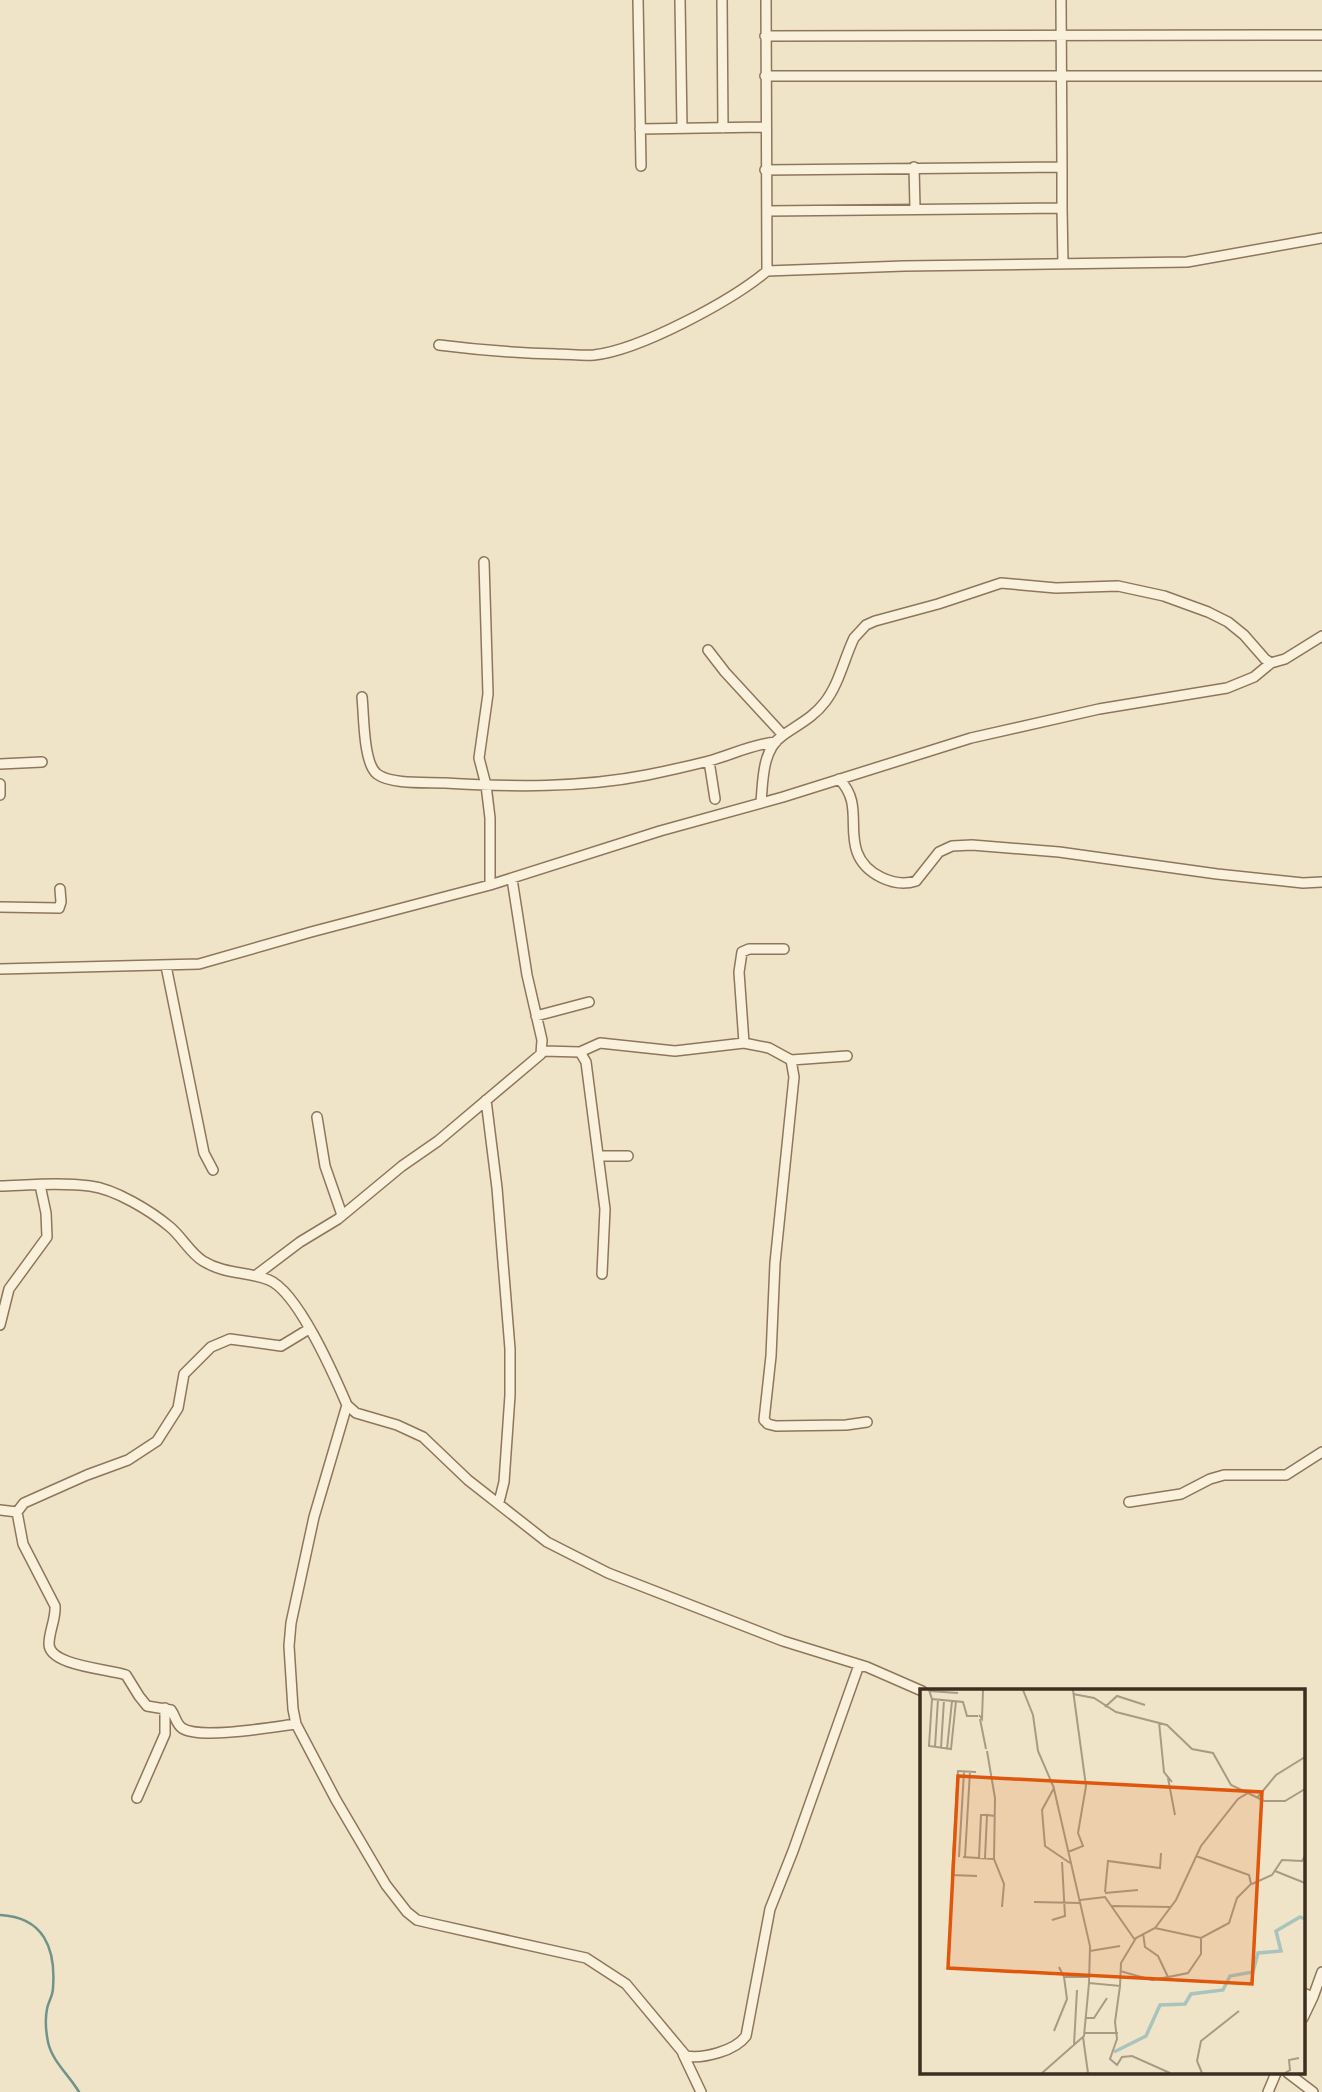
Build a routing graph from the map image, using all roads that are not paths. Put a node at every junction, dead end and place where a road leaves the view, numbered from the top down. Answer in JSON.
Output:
{"nodes":[{"id":1,"x":638,"y":0,"type":"edge"},
{"id":2,"x":680,"y":0,"type":"edge"},
{"id":3,"x":722,"y":0,"type":"edge"},
{"id":4,"x":766,"y":0,"type":"edge"},
{"id":5,"x":1061,"y":0,"type":"edge"},
{"id":6,"x":1061,"y":34,"type":"junction"},
{"id":7,"x":1322,"y":35,"type":"edge"},
{"id":8,"x":765,"y":36,"type":"junction"},
{"id":9,"x":765,"y":76,"type":"junction"},
{"id":10,"x":1061,"y":76,"type":"junction"},
{"id":11,"x":1322,"y":76,"type":"edge"},
{"id":12,"x":765,"y":127,"type":"junction"},
{"id":13,"x":682,"y":128,"type":"junction"},
{"id":14,"x":723,"y":128,"type":"junction"},
{"id":15,"x":640,"y":129,"type":"junction"},
{"id":16,"x":641,"y":166,"type":"dead end"},
{"id":17,"x":914,"y":167,"type":"junction"},
{"id":18,"x":1062,"y":167,"type":"junction"},
{"id":19,"x":765,"y":170,"type":"junction"},
{"id":20,"x":915,"y":208,"type":"junction"},
{"id":21,"x":1062,"y":208,"type":"junction"},
{"id":22,"x":767,"y":211,"type":"junction"},
{"id":23,"x":1322,"y":238,"type":"edge"},
{"id":24,"x":1063,"y":264,"type":"junction"},
{"id":25,"x":767,"y":271,"type":"junction"},
{"id":26,"x":439,"y":345,"type":"dead end"},
{"id":27,"x":484,"y":562,"type":"dead end"},
{"id":28,"x":1322,"y":636,"type":"edge"},
{"id":29,"x":708,"y":650,"type":"dead end"},
{"id":30,"x":1271,"y":663,"type":"junction"},
{"id":31,"x":362,"y":696,"type":"dead end"},
{"id":32,"x":779,"y":739,"type":"junction"},
{"id":33,"x":709,"y":761,"type":"junction"},
{"id":34,"x":43,"y":762,"type":"dead end"},
{"id":35,"x":0,"y":764,"type":"edge"},
{"id":36,"x":839,"y":779,"type":"junction"},
{"id":37,"x":0,"y":784,"type":"edge"},
{"id":38,"x":486,"y":785,"type":"junction"},
{"id":39,"x":0,"y":795,"type":"edge"},
{"id":40,"x":715,"y":799,"type":"dead end"},
{"id":41,"x":761,"y":802,"type":"junction"},
{"id":42,"x":512,"y":878,"type":"junction"},
{"id":43,"x":1322,"y":882,"type":"edge"},
{"id":44,"x":491,"y":885,"type":"junction"},
{"id":45,"x":60,"y":890,"type":"dead end"},
{"id":46,"x":0,"y":907,"type":"edge"},
{"id":47,"x":784,"y":949,"type":"dead end"},
{"id":48,"x":166,"y":966,"type":"junction"},
{"id":49,"x":0,"y":969,"type":"edge"},
{"id":50,"x":589,"y":1002,"type":"dead end"},
{"id":51,"x":536,"y":1016,"type":"junction"},
{"id":52,"x":744,"y":1043,"type":"junction"},
{"id":53,"x":543,"y":1051,"type":"junction"},
{"id":54,"x":580,"y":1052,"type":"junction"},
{"id":55,"x":847,"y":1056,"type":"dead end"},
{"id":56,"x":791,"y":1060,"type":"junction"},
{"id":57,"x":486,"y":1100,"type":"junction"},
{"id":58,"x":317,"y":1117,"type":"dead end"},
{"id":59,"x":598,"y":1156,"type":"junction"},
{"id":60,"x":628,"y":1156,"type":"dead end"},
{"id":61,"x":213,"y":1170,"type":"dead end"},
{"id":62,"x":40,"y":1185,"type":"junction"},
{"id":63,"x":0,"y":1186,"type":"edge"},
{"id":64,"x":342,"y":1215,"type":"junction"},
{"id":65,"x":601,"y":1274,"type":"dead end"},
{"id":66,"x":255,"y":1276,"type":"junction"},
{"id":67,"x":0,"y":1325,"type":"edge"},
{"id":68,"x":309,"y":1329,"type":"junction"},
{"id":69,"x":347,"y":1405,"type":"junction"},
{"id":70,"x":867,"y":1422,"type":"dead end"},
{"id":71,"x":1322,"y":1452,"type":"edge"},
{"id":72,"x":499,"y":1502,"type":"junction"},
{"id":73,"x":1129,"y":1502,"type":"dead end"},
{"id":74,"x":0,"y":1510,"type":"edge"},
{"id":75,"x":17,"y":1513,"type":"junction"},
{"id":76,"x":859,"y":1665,"type":"junction"},
{"id":77,"x":920,"y":1690,"type":"edge"},
{"id":78,"x":165,"y":1708,"type":"junction"},
{"id":79,"x":296,"y":1724,"type":"junction"},
{"id":80,"x":137,"y":1798,"type":"dead end"},
{"id":81,"x":1322,"y":1972,"type":"edge"},
{"id":82,"x":1304,"y":1993,"type":"edge"},
{"id":83,"x":1313,"y":1997,"type":"junction"},
{"id":84,"x":1304,"y":2016,"type":"edge"},
{"id":85,"x":683,"y":2054,"type":"junction"},
{"id":86,"x":1276,"y":2074,"type":"edge"},
{"id":87,"x":1289,"y":2074,"type":"edge"},
{"id":88,"x":701,"y":2092,"type":"edge"},
{"id":89,"x":1268,"y":2092,"type":"edge"},
{"id":90,"x":1313,"y":2092,"type":"edge"}],
"edges":[{"from":1,"to":15,"type":"street"},
{"from":2,"to":13,"type":"street"},
{"from":3,"to":14,"type":"street"},
{"from":4,"to":8,"type":"street"},
{"from":5,"to":6,"type":"street"},
{"from":6,"to":7,"type":"street"},
{"from":6,"to":8,"type":"street"},
{"from":6,"to":10,"type":"street"},
{"from":8,"to":9,"type":"street"},
{"from":9,"to":10,"type":"street"},
{"from":9,"to":12,"type":"street"},
{"from":10,"to":11,"type":"street"},
{"from":10,"to":18,"type":"street"},
{"from":12,"to":14,"type":"street"},
{"from":12,"to":19,"type":"street"},
{"from":13,"to":14,"type":"street"},
{"from":13,"to":15,"type":"street"},
{"from":15,"to":16,"type":"street"},
{"from":17,"to":18,"type":"street"},
{"from":17,"to":19,"type":"street"},
{"from":17,"to":20,"type":"street"},
{"from":18,"to":21,"type":"street"},
{"from":19,"to":22,"type":"street"},
{"from":20,"to":21,"type":"street"},
{"from":20,"to":22,"type":"street"},
{"from":21,"to":24,"type":"street"},
{"from":22,"to":25,"type":"street"},
{"from":23,"to":24,"type":"street"},
{"from":24,"to":25,"type":"street"},
{"from":25,"to":26,"type":"street"},
{"from":27,"to":38,"type":"street"},
{"from":28,"to":30,"type":"street"},
{"from":29,"to":32,"type":"street"},
{"from":30,"to":32,"type":"street"},
{"from":30,"to":36,"type":"street"},
{"from":31,"to":38,"type":"street"},
{"from":32,"to":33,"type":"street"},
{"from":32,"to":41,"type":"street"},
{"from":33,"to":38,"type":"street"},
{"from":33,"to":40,"type":"street"},
{"from":34,"to":35,"type":"street"},
{"from":36,"to":41,"type":"street"},
{"from":36,"to":43,"type":"street"},
{"from":37,"to":39,"type":"street"},
{"from":38,"to":44,"type":"street"},
{"from":41,"to":42,"type":"street"},
{"from":42,"to":44,"type":"street"},
{"from":42,"to":51,"type":"street"},
{"from":44,"to":48,"type":"street"},
{"from":45,"to":46,"type":"street"},
{"from":47,"to":52,"type":"street"},
{"from":48,"to":49,"type":"street"},
{"from":48,"to":61,"type":"street"},
{"from":50,"to":51,"type":"street"},
{"from":51,"to":53,"type":"street"},
{"from":52,"to":54,"type":"street"},
{"from":52,"to":56,"type":"street"},
{"from":53,"to":54,"type":"street"},
{"from":53,"to":57,"type":"street"},
{"from":54,"to":59,"type":"street"},
{"from":55,"to":56,"type":"street"},
{"from":56,"to":70,"type":"street"},
{"from":57,"to":64,"type":"street"},
{"from":57,"to":72,"type":"street"},
{"from":58,"to":64,"type":"street"},
{"from":59,"to":60,"type":"street"},
{"from":59,"to":65,"type":"street"},
{"from":62,"to":63,"type":"street"},
{"from":62,"to":66,"type":"street"},
{"from":62,"to":67,"type":"street"},
{"from":64,"to":66,"type":"street"},
{"from":66,"to":68,"type":"street"},
{"from":68,"to":69,"type":"street"},
{"from":68,"to":75,"type":"street"},
{"from":69,"to":72,"type":"street"},
{"from":69,"to":79,"type":"street"},
{"from":71,"to":73,"type":"street"},
{"from":72,"to":76,"type":"street"},
{"from":74,"to":75,"type":"street"},
{"from":75,"to":78,"type":"street"},
{"from":76,"to":77,"type":"street"},
{"from":76,"to":85,"type":"street"},
{"from":78,"to":79,"type":"street"},
{"from":78,"to":80,"type":"street"},
{"from":79,"to":85,"type":"street"},
{"from":81,"to":83,"type":"street"},
{"from":82,"to":83,"type":"street"},
{"from":83,"to":84,"type":"street"},
{"from":85,"to":88,"type":"street"},
{"from":86,"to":89,"type":"street"},
{"from":87,"to":90,"type":"street"}]}
